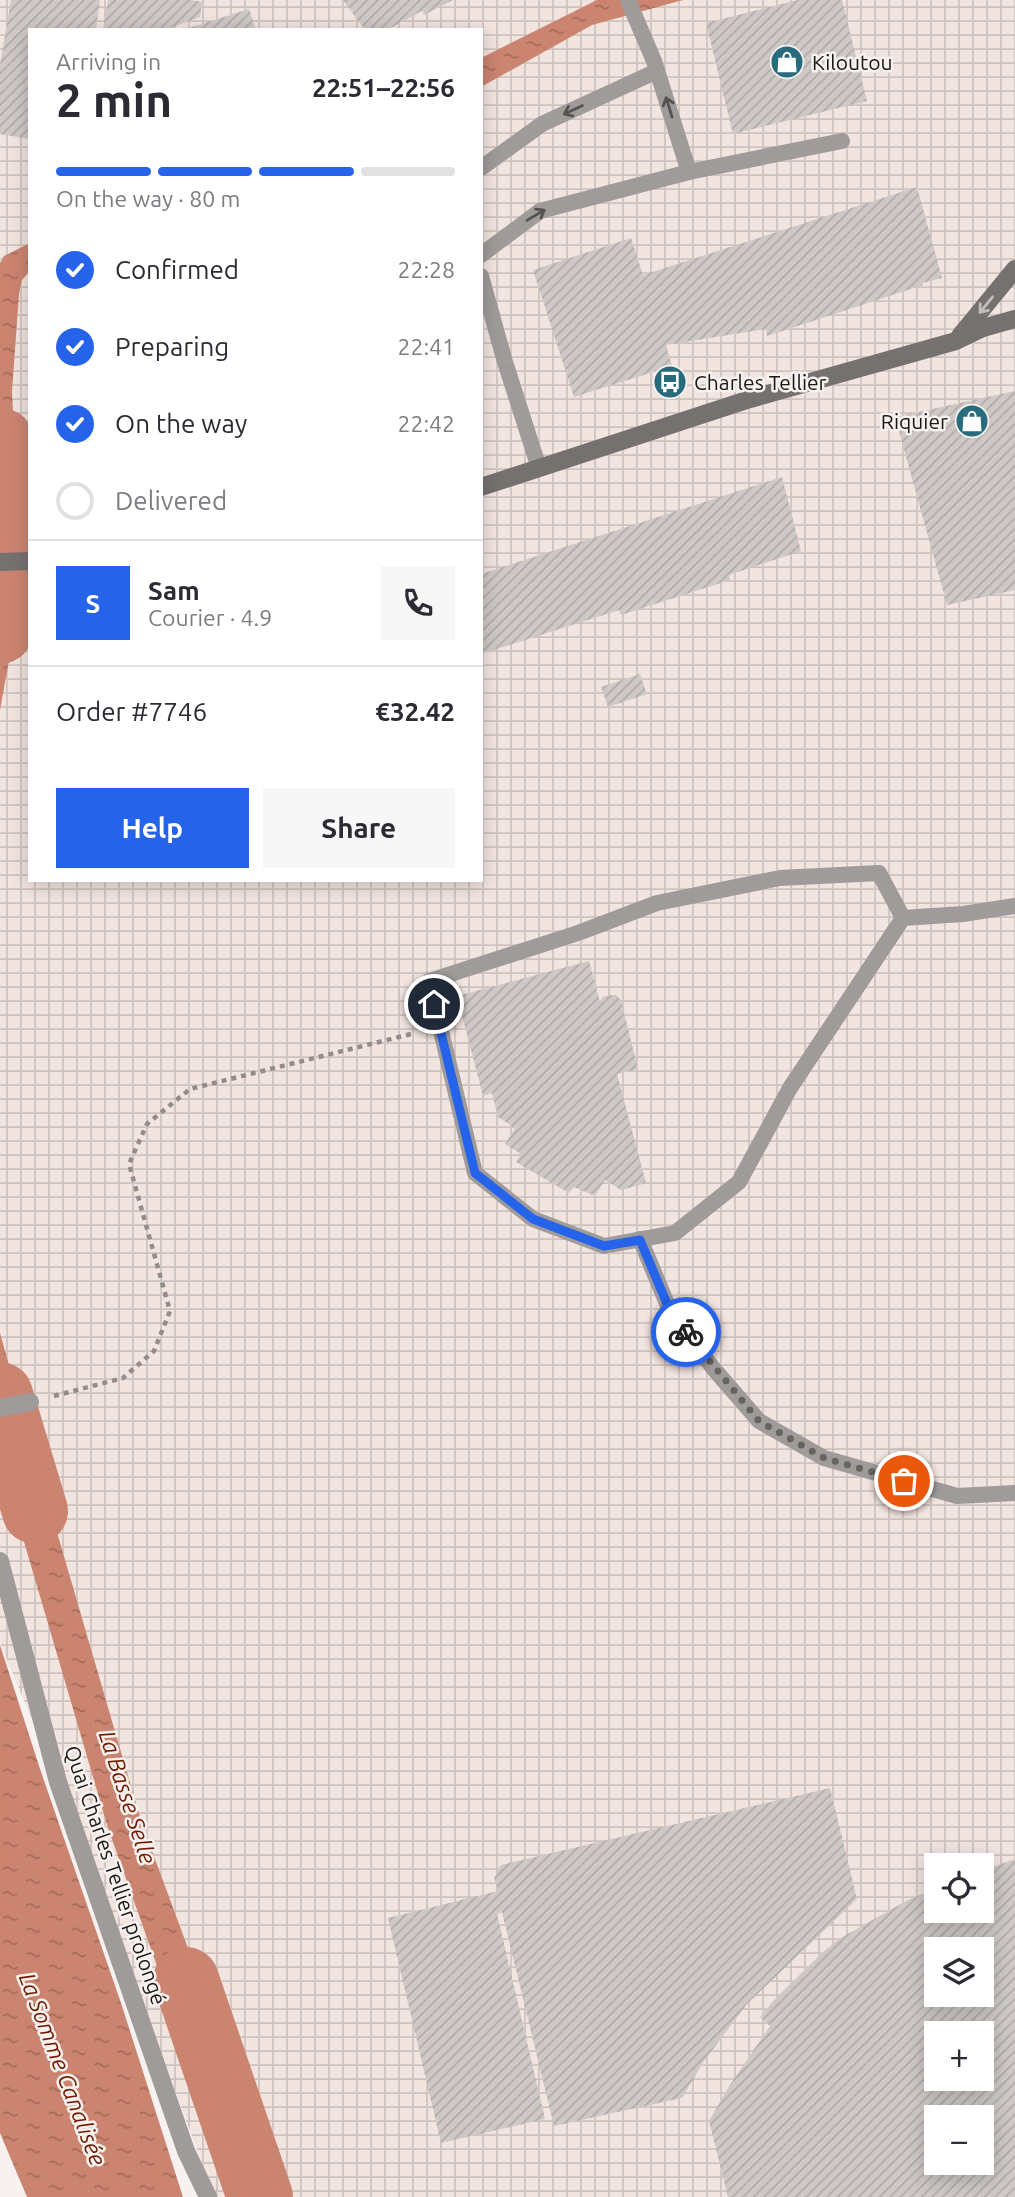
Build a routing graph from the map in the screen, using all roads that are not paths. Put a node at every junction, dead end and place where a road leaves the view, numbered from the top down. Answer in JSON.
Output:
{"nodes":[{"id":1,"x":628,"y":0,"type":"edge"},
{"id":2,"x":656,"y":66,"type":"junction"},
{"id":3,"x":842,"y":141,"type":"dead end"},
{"id":4,"x":483,"y":168,"type":"edge"},
{"id":5,"x":689,"y":172,"type":"junction"},
{"id":6,"x":483,"y":254,"type":"edge"},
{"id":7,"x":1015,"y":269,"type":"edge"},
{"id":8,"x":483,"y":283,"type":"edge"},
{"id":9,"x":1015,"y":319,"type":"edge"},
{"id":10,"x":956,"y":341,"type":"junction"},
{"id":11,"x":539,"y":468,"type":"junction"},
{"id":12,"x":483,"y":486,"type":"edge"},
{"id":13,"x":26,"y":561,"type":"edge"},
{"id":14,"x":0,"y":562,"type":"edge"},
{"id":15,"x":1015,"y":905,"type":"edge"},
{"id":16,"x":903,"y":918,"type":"junction"},
{"id":17,"x":640,"y":1240,"type":"junction"},
{"id":18,"x":30,"y":1402,"type":"road end"},
{"id":19,"x":0,"y":1408,"type":"edge"},
{"id":20,"x":1015,"y":1493,"type":"edge"},
{"id":21,"x":0,"y":1561,"type":"edge"},
{"id":22,"x":208,"y":2197,"type":"edge"}],
"edges":[{"from":1,"to":2,"type":"lane"},
{"from":2,"to":4,"type":"lane","one_way":true},
{"from":5,"to":2,"type":"lane","one_way":true},
{"from":3,"to":5,"type":"lane"},
{"from":6,"to":5,"type":"lane","one_way":true},
{"from":7,"to":10,"type":"street","one_way":true},
{"from":8,"to":11,"type":"lane"},
{"from":9,"to":10,"type":"street"},
{"from":10,"to":11,"type":"street"},
{"from":11,"to":12,"type":"street"},
{"from":13,"to":14,"type":"street"},
{"from":15,"to":16,"type":"lane"},
{"from":16,"to":17,"type":"lane"},
{"from":16,"to":17,"type":"lane"},
{"from":17,"to":20,"type":"lane"},
{"from":18,"to":19,"type":"street"},
{"from":21,"to":22,"type":"street","name":"Quai Charles Tellier prolongé"}]}
